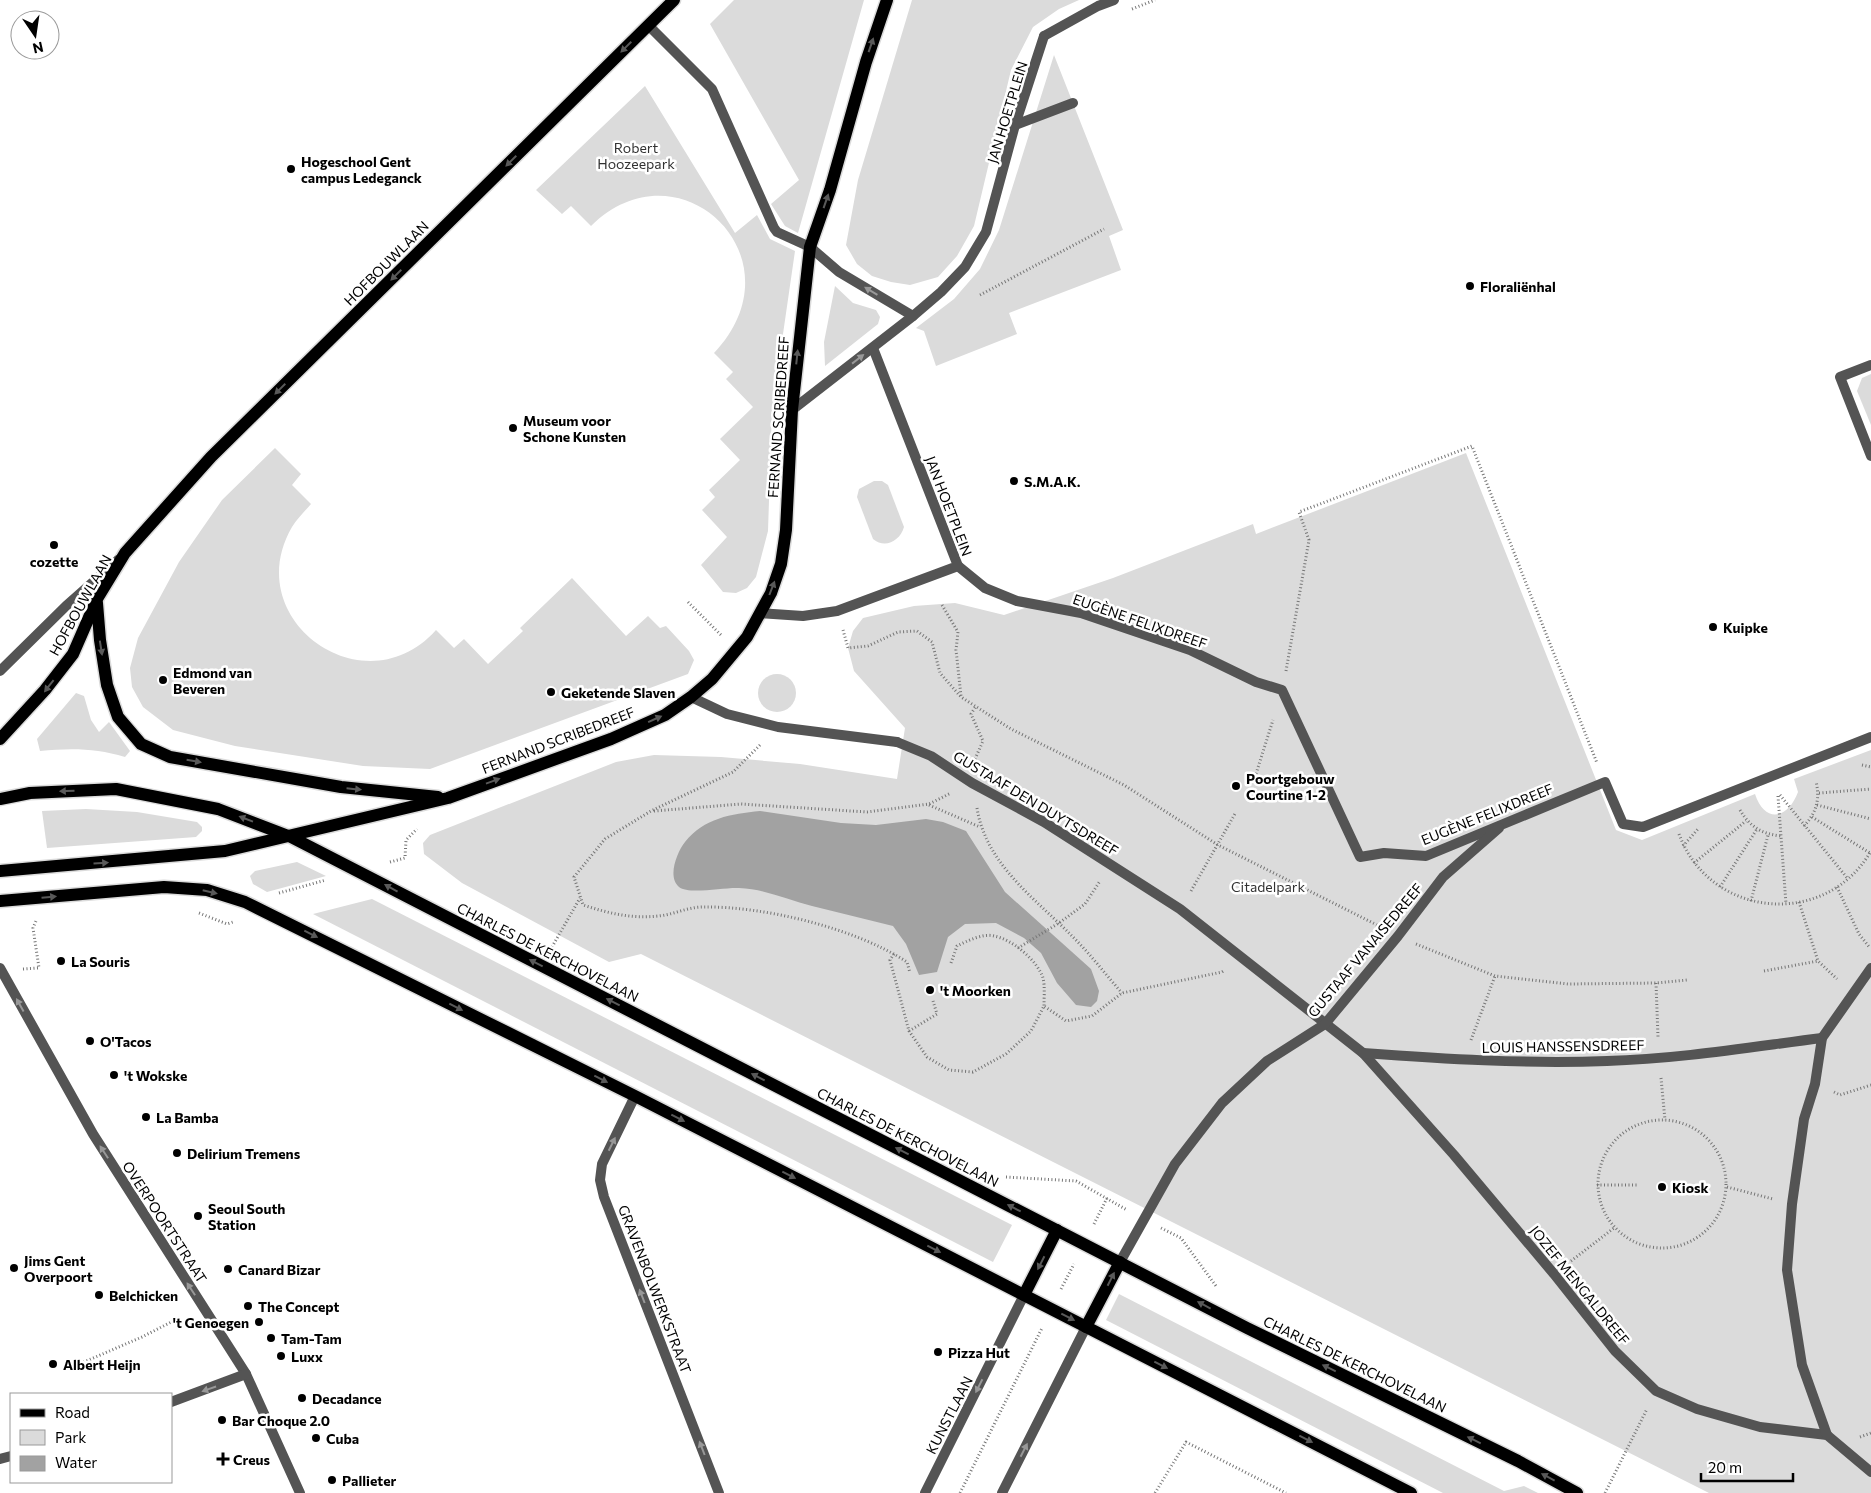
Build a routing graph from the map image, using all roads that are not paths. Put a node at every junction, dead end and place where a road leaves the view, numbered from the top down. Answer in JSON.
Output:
{"nodes":[{"id":1,"x":674,"y":0,"type":"edge"},
{"id":2,"x":887,"y":0,"type":"edge"},
{"id":3,"x":1114,"y":0,"type":"edge"},
{"id":4,"x":648,"y":25,"type":"junction"},
{"id":5,"x":1073,"y":103,"type":"dead end"},
{"id":6,"x":1015,"y":125,"type":"junction"},
{"id":7,"x":810,"y":248,"type":"junction"},
{"id":8,"x":912,"y":316,"type":"junction"},
{"id":9,"x":873,"y":348,"type":"junction"},
{"id":10,"x":1871,"y":365,"type":"edge"},
{"id":11,"x":792,"y":410,"type":"junction"},
{"id":12,"x":1871,"y":456,"type":"edge"},
{"id":13,"x":126,"y":553,"type":"junction"},
{"id":14,"x":958,"y":566,"type":"junction"},
{"id":15,"x":97,"y":600,"type":"junction"},
{"id":16,"x":760,"y":613,"type":"junction"},
{"id":17,"x":0,"y":671,"type":"edge"},
{"id":18,"x":692,"y":697,"type":"junction"},
{"id":19,"x":1871,"y":737,"type":"edge"},
{"id":20,"x":0,"y":739,"type":"edge"},
{"id":21,"x":448,"y":798,"type":"junction"},
{"id":22,"x":0,"y":800,"type":"edge"},
{"id":23,"x":1508,"y":821,"type":"junction"},
{"id":24,"x":291,"y":837,"type":"junction"},
{"id":25,"x":0,"y":871,"type":"edge"},
{"id":26,"x":0,"y":901,"type":"edge"},
{"id":27,"x":1871,"y":968,"type":"edge"},
{"id":28,"x":0,"y":969,"type":"edge"},
{"id":29,"x":1325,"y":1024,"type":"junction"},
{"id":30,"x":1822,"y":1038,"type":"junction"},
{"id":31,"x":1364,"y":1053,"type":"junction"},
{"id":32,"x":635,"y":1096,"type":"junction"},
{"id":33,"x":1057,"y":1230,"type":"junction"},
{"id":34,"x":1120,"y":1262,"type":"junction"},
{"id":35,"x":1024,"y":1295,"type":"junction"},
{"id":36,"x":1086,"y":1327,"type":"junction"},
{"id":37,"x":246,"y":1374,"type":"junction"},
{"id":38,"x":172,"y":1402,"type":"edge"},
{"id":39,"x":1826,"y":1435,"type":"junction"},
{"id":40,"x":1871,"y":1472,"type":"edge"},
{"id":41,"x":300,"y":1493,"type":"edge"},
{"id":42,"x":720,"y":1493,"type":"edge"},
{"id":43,"x":925,"y":1493,"type":"edge"},
{"id":44,"x":1002,"y":1493,"type":"edge"},
{"id":45,"x":1411,"y":1493,"type":"edge"},
{"id":46,"x":1577,"y":1493,"type":"edge"}],
"edges":[{"from":1,"to":4,"type":"main road","name":"HOFBOUWLAAN"},
{"from":7,"to":2,"type":"main road","name":"FERNAND SCRIBEDREEF","one_way":true},
{"from":3,"to":6,"type":"street","name":"JAN HOETPLEIN"},
{"from":4,"to":7,"type":"street"},
{"from":4,"to":13,"type":"main road","name":"HOFBOUWLAAN","one_way":true},
{"from":5,"to":6,"type":"street"},
{"from":6,"to":8,"type":"street","name":"JAN HOETPLEIN"},
{"from":8,"to":7,"type":"street","one_way":true},
{"from":11,"to":7,"type":"main road","name":"FERNAND SCRIBEDREEF","one_way":true},
{"from":8,"to":9,"type":"street","name":"JAN HOETPLEIN"},
{"from":11,"to":9,"type":"street","name":"JAN HOETPLEIN","one_way":true},
{"from":9,"to":14,"type":"street","name":"JAN HOETPLEIN"},
{"from":10,"to":12,"type":"street"},
{"from":16,"to":11,"type":"main road","name":"FERNAND SCRIBEDREEF","one_way":true},
{"from":13,"to":15,"type":"main road","name":"HOFBOUWLAAN"},
{"from":13,"to":17,"type":"street","name":"HOFBOUWLAAN"},
{"from":14,"to":16,"type":"street","name":"JAN HOETPLEIN"},
{"from":14,"to":23,"type":"street","name":"EUGÈNE FELIXDREEF"},
{"from":15,"to":20,"type":"main road","name":"HOFBOUWLAAN","one_way":true},
{"from":15,"to":21,"type":"main road","one_way":true},
{"from":16,"to":18,"type":"main road","name":"FERNAND SCRIBEDREEF"},
{"from":21,"to":18,"type":"main road","name":"FERNAND SCRIBEDREEF","one_way":true},
{"from":18,"to":29,"type":"street","name":"GUSTAAF DEN DUYTSDREEF"},
{"from":19,"to":23,"type":"street","name":"EUGÈNE FELIXDREEF"},
{"from":21,"to":24,"type":"main road","name":"FERNAND SCRIBEDREEF"},
{"from":24,"to":22,"type":"main road","name":"CHARLES DE KERCHOVELAAN","one_way":true},
{"from":23,"to":29,"type":"street","name":"GUSTAAF VANAISEDREEF"},
{"from":25,"to":24,"type":"main road","name":"FERNAND SCRIBEDREEF","one_way":true},
{"from":33,"to":24,"type":"main road","name":"CHARLES DE KERCHOVELAAN","one_way":true},
{"from":26,"to":32,"type":"main road","one_way":true},
{"from":27,"to":30,"type":"street"},
{"from":37,"to":28,"type":"street","name":"OVERPOORTSTRAAT","one_way":true},
{"from":29,"to":31,"type":"street","name":"JOZEF MENGALDREEF"},
{"from":29,"to":34,"type":"street","name":"GUSTAAF VANAISEDREEF"},
{"from":30,"to":31,"type":"street","name":"LOUIS HANSSENSDREEF"},
{"from":30,"to":39,"type":"street"},
{"from":31,"to":39,"type":"street","name":"JOZEF MENGALDREEF"},
{"from":32,"to":35,"type":"main road","one_way":true},
{"from":42,"to":32,"type":"street","name":"GRAVENBOLWERKSTRAAT","one_way":true},
{"from":33,"to":34,"type":"main road","name":"CHARLES DE KERCHOVELAAN"},
{"from":33,"to":35,"type":"main road","one_way":true},
{"from":36,"to":34,"type":"main road","one_way":true},
{"from":46,"to":34,"type":"main road","name":"CHARLES DE KERCHOVELAAN","one_way":true},
{"from":35,"to":36,"type":"main road","one_way":true},
{"from":35,"to":43,"type":"street","name":"KUNSTLAAN","one_way":true},
{"from":44,"to":36,"type":"street","one_way":true},
{"from":36,"to":45,"type":"main road","one_way":true},
{"from":37,"to":38,"type":"street","one_way":true},
{"from":37,"to":41,"type":"street","name":"OVERPOORTSTRAAT"},
{"from":39,"to":40,"type":"street"}]}
